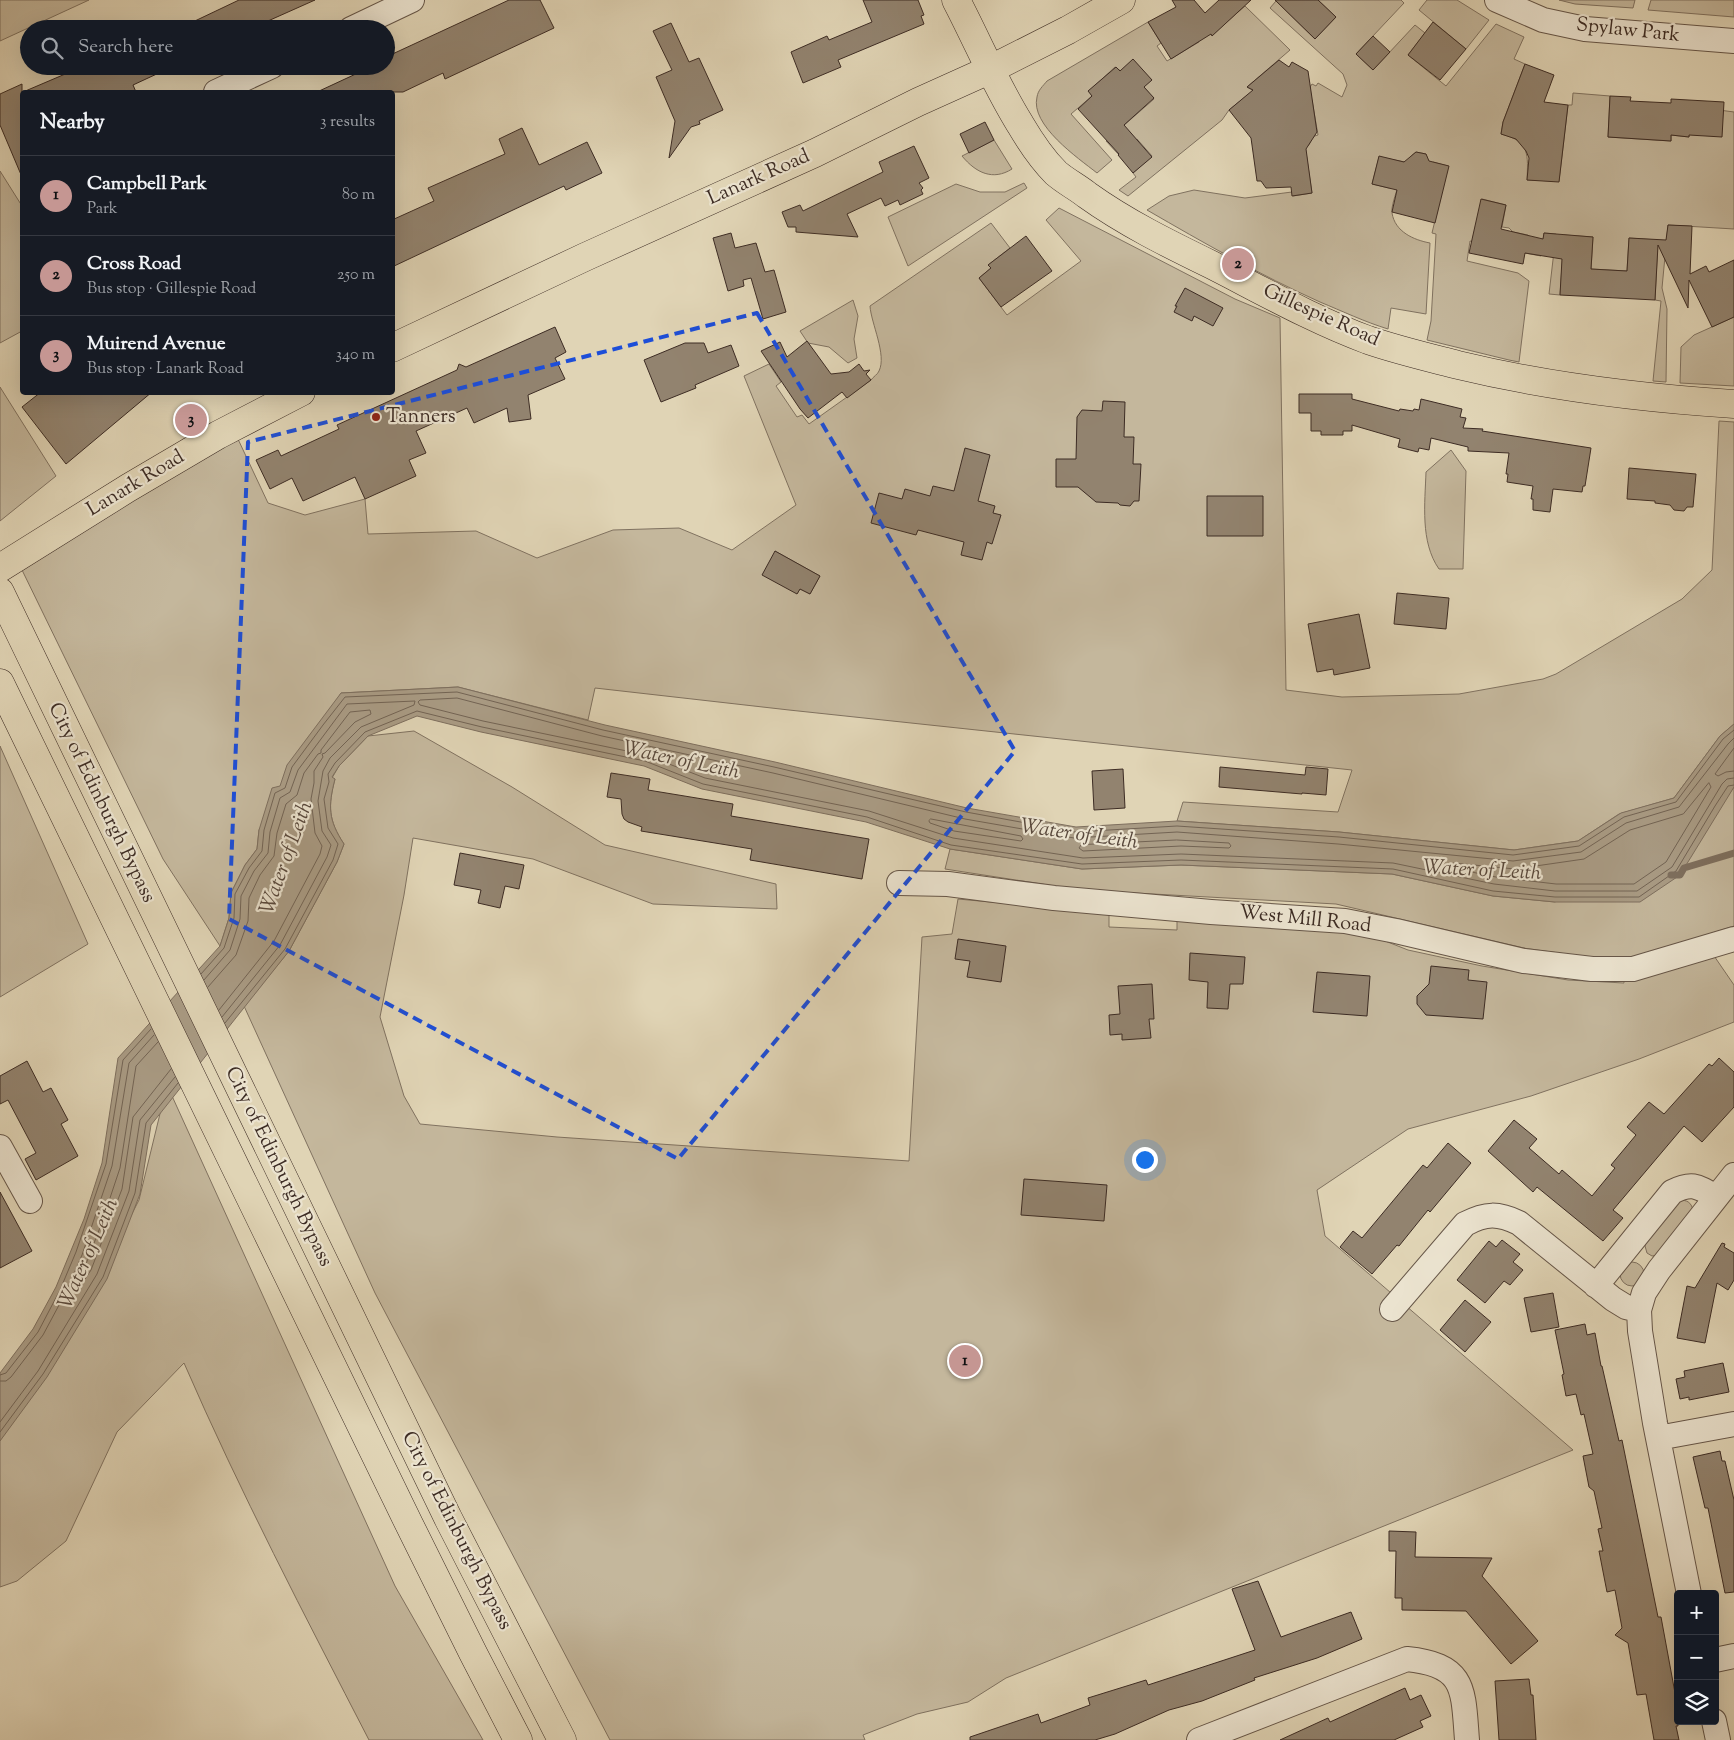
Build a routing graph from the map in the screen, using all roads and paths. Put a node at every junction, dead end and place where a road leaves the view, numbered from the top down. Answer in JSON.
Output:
{"nodes":[{"id":1,"x":412,"y":0,"type":"edge"},
{"id":2,"x":956,"y":0,"type":"edge"},
{"id":3,"x":1121,"y":0,"type":"edge"},
{"id":4,"x":1497,"y":0,"type":"edge"},
{"id":5,"x":370,"y":20,"type":"edge"},
{"id":6,"x":1734,"y":41,"type":"edge"},
{"id":7,"x":989,"y":70,"type":"junction"},
{"id":8,"x":253,"y":75,"type":"edge"},
{"id":9,"x":220,"y":90,"type":"edge"},
{"id":10,"x":395,"y":347,"type":"edge"},
{"id":11,"x":295,"y":395,"type":"edge"},
{"id":12,"x":1734,"y":404,"type":"edge"},
{"id":13,"x":0,"y":568,"type":"edge"},
{"id":14,"x":0,"y":592,"type":"edge"},
{"id":15,"x":0,"y":684,"type":"edge"},
{"id":16,"x":899,"y":883,"type":"dead end"},
{"id":17,"x":1734,"y":939,"type":"edge"},
{"id":18,"x":0,"y":1147,"type":"edge"},
{"id":19,"x":1734,"y":1175,"type":"edge"},
{"id":20,"x":1716,"y":1197,"type":"junction"},
{"id":21,"x":30,"y":1201,"type":"dead end"},
{"id":22,"x":1596,"y":1286,"type":"junction"},
{"id":23,"x":1392,"y":1309,"type":"dead end"},
{"id":24,"x":1639,"y":1310,"type":"junction"},
{"id":25,"x":1734,"y":1424,"type":"edge"},
{"id":26,"x":1658,"y":1438,"type":"junction"},
{"id":27,"x":1688,"y":1590,"type":"edge"},
{"id":28,"x":1734,"y":1656,"type":"edge"},
{"id":29,"x":1719,"y":1659,"type":"edge"},
{"id":30,"x":1715,"y":1725,"type":"edge"},
{"id":31,"x":518,"y":1740,"type":"edge"},
{"id":32,"x":562,"y":1740,"type":"edge"},
{"id":33,"x":1199,"y":1740,"type":"edge"},
{"id":34,"x":1467,"y":1740,"type":"edge"},
{"id":35,"x":1718,"y":1740,"type":"edge"}],
"edges":[{"from":1,"to":5,"type":"street"},
{"from":2,"to":7,"type":"main road","name":"Gillespie Road"},
{"from":3,"to":7,"type":"main road","name":"Lanark Road"},
{"from":4,"to":6,"type":"street","name":"Spylaw Park"},
{"from":7,"to":10,"type":"main road","name":"Lanark Road"},
{"from":7,"to":12,"type":"main road","name":"Gillespie Road"},
{"from":8,"to":9,"type":"street"},
{"from":11,"to":13,"type":"main road","name":"Lanark Road"},
{"from":14,"to":32,"type":"main road","name":"City of Edinburgh Bypass"},
{"from":15,"to":31,"type":"main road","name":"City of Edinburgh Bypass"},
{"from":16,"to":17,"type":"street","name":"West Mill Road"},
{"from":18,"to":21,"type":"street"},
{"from":19,"to":20,"type":"street"},
{"from":20,"to":22,"type":"street"},
{"from":20,"to":24,"type":"street"},
{"from":22,"to":23,"type":"street"},
{"from":22,"to":24,"type":"street"},
{"from":24,"to":26,"type":"street"},
{"from":25,"to":26,"type":"street"},
{"from":26,"to":27,"type":"street"},
{"from":28,"to":29,"type":"street"},
{"from":30,"to":35,"type":"street"},
{"from":33,"to":34,"type":"street"}]}
